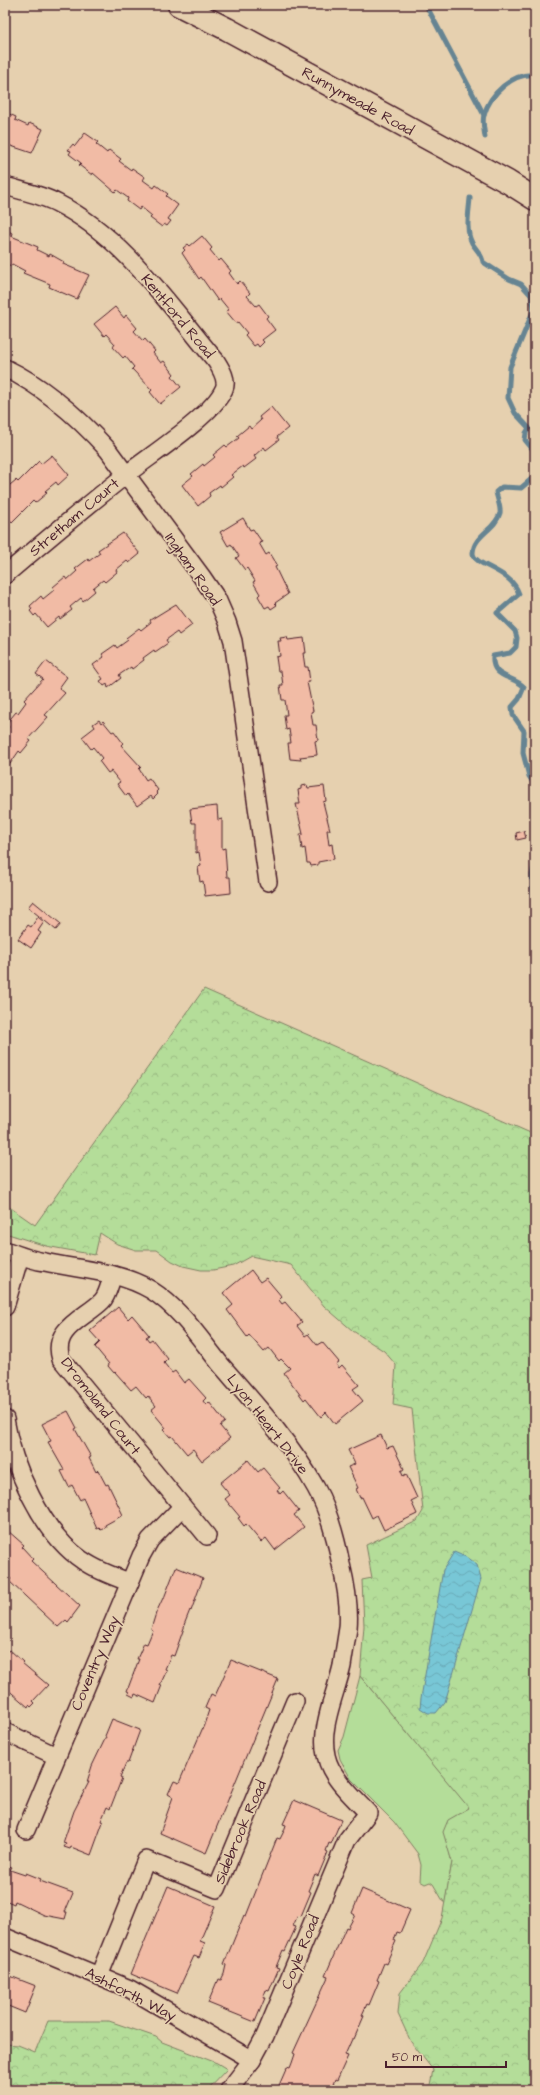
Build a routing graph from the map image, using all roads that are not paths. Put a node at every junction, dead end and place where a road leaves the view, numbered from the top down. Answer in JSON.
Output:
{"nodes":[{"id":1,"x":179,"y":5,"type":"edge"},
{"id":2,"x":5,"y":186,"type":"edge"},
{"id":3,"x":535,"y":199,"type":"edge"},
{"id":4,"x":5,"y":368,"type":"edge"},
{"id":5,"x":125,"y":475,"type":"junction"},
{"id":6,"x":5,"y":575,"type":"edge"},
{"id":7,"x":268,"y":882,"type":"dead end"},
{"id":8,"x":13,"y":1252,"type":"edge"},
{"id":9,"x":113,"y":1275,"type":"junction"},
{"id":10,"x":5,"y":1307,"type":"edge"},
{"id":11,"x":5,"y":1419,"type":"edge"},
{"id":12,"x":182,"y":1507,"type":"junction"},
{"id":13,"x":207,"y":1536,"type":"dead end"},
{"id":14,"x":129,"y":1582,"type":"junction"},
{"id":15,"x":295,"y":1701,"type":"dead end"},
{"id":16,"x":5,"y":1732,"type":"edge"},
{"id":17,"x":56,"y":1756,"type":"junction"},
{"id":18,"x":368,"y":1812,"type":"joint"},
{"id":19,"x":26,"y":1830,"type":"dead end"},
{"id":20,"x":5,"y":1936,"type":"edge"},
{"id":21,"x":99,"y":1976,"type":"junction"},
{"id":22,"x":252,"y":2060,"type":"junction"},
{"id":23,"x":229,"y":2090,"type":"edge"}],
"edges":[{"from":1,"to":3,"type":"street","name":"Runnymeade Road"},
{"from":2,"to":5,"type":"street","name":"Kentford Road"},
{"from":4,"to":5,"type":"street","name":"Ingham Road"},
{"from":5,"to":6,"type":"street","name":"Stretham Court"},
{"from":5,"to":7,"type":"street","name":"Ingham Road"},
{"from":8,"to":9,"type":"street","name":"Lyon Heart Drive"},
{"from":8,"to":10,"type":"street"},
{"from":9,"to":12,"type":"street","name":"Dromoland Court"},
{"from":9,"to":18,"type":"street","name":"Lyon Heart Drive"},
{"from":11,"to":14,"type":"street"},
{"from":12,"to":13,"type":"street","name":"Dromoland Court"},
{"from":12,"to":14,"type":"street","name":"Coventry Way"},
{"from":14,"to":17,"type":"street","name":"Coventry Way"},
{"from":15,"to":21,"type":"street","name":"Sidebrook Road"},
{"from":16,"to":17,"type":"street"},
{"from":17,"to":19,"type":"street","name":"Coventry Way"},
{"from":18,"to":22,"type":"street","name":"Coyle Road"},
{"from":20,"to":21,"type":"street","name":"Ashforth Way"},
{"from":21,"to":22,"type":"street","name":"Ashforth Way"},
{"from":22,"to":23,"type":"street","name":"Coyle Road"}]}
